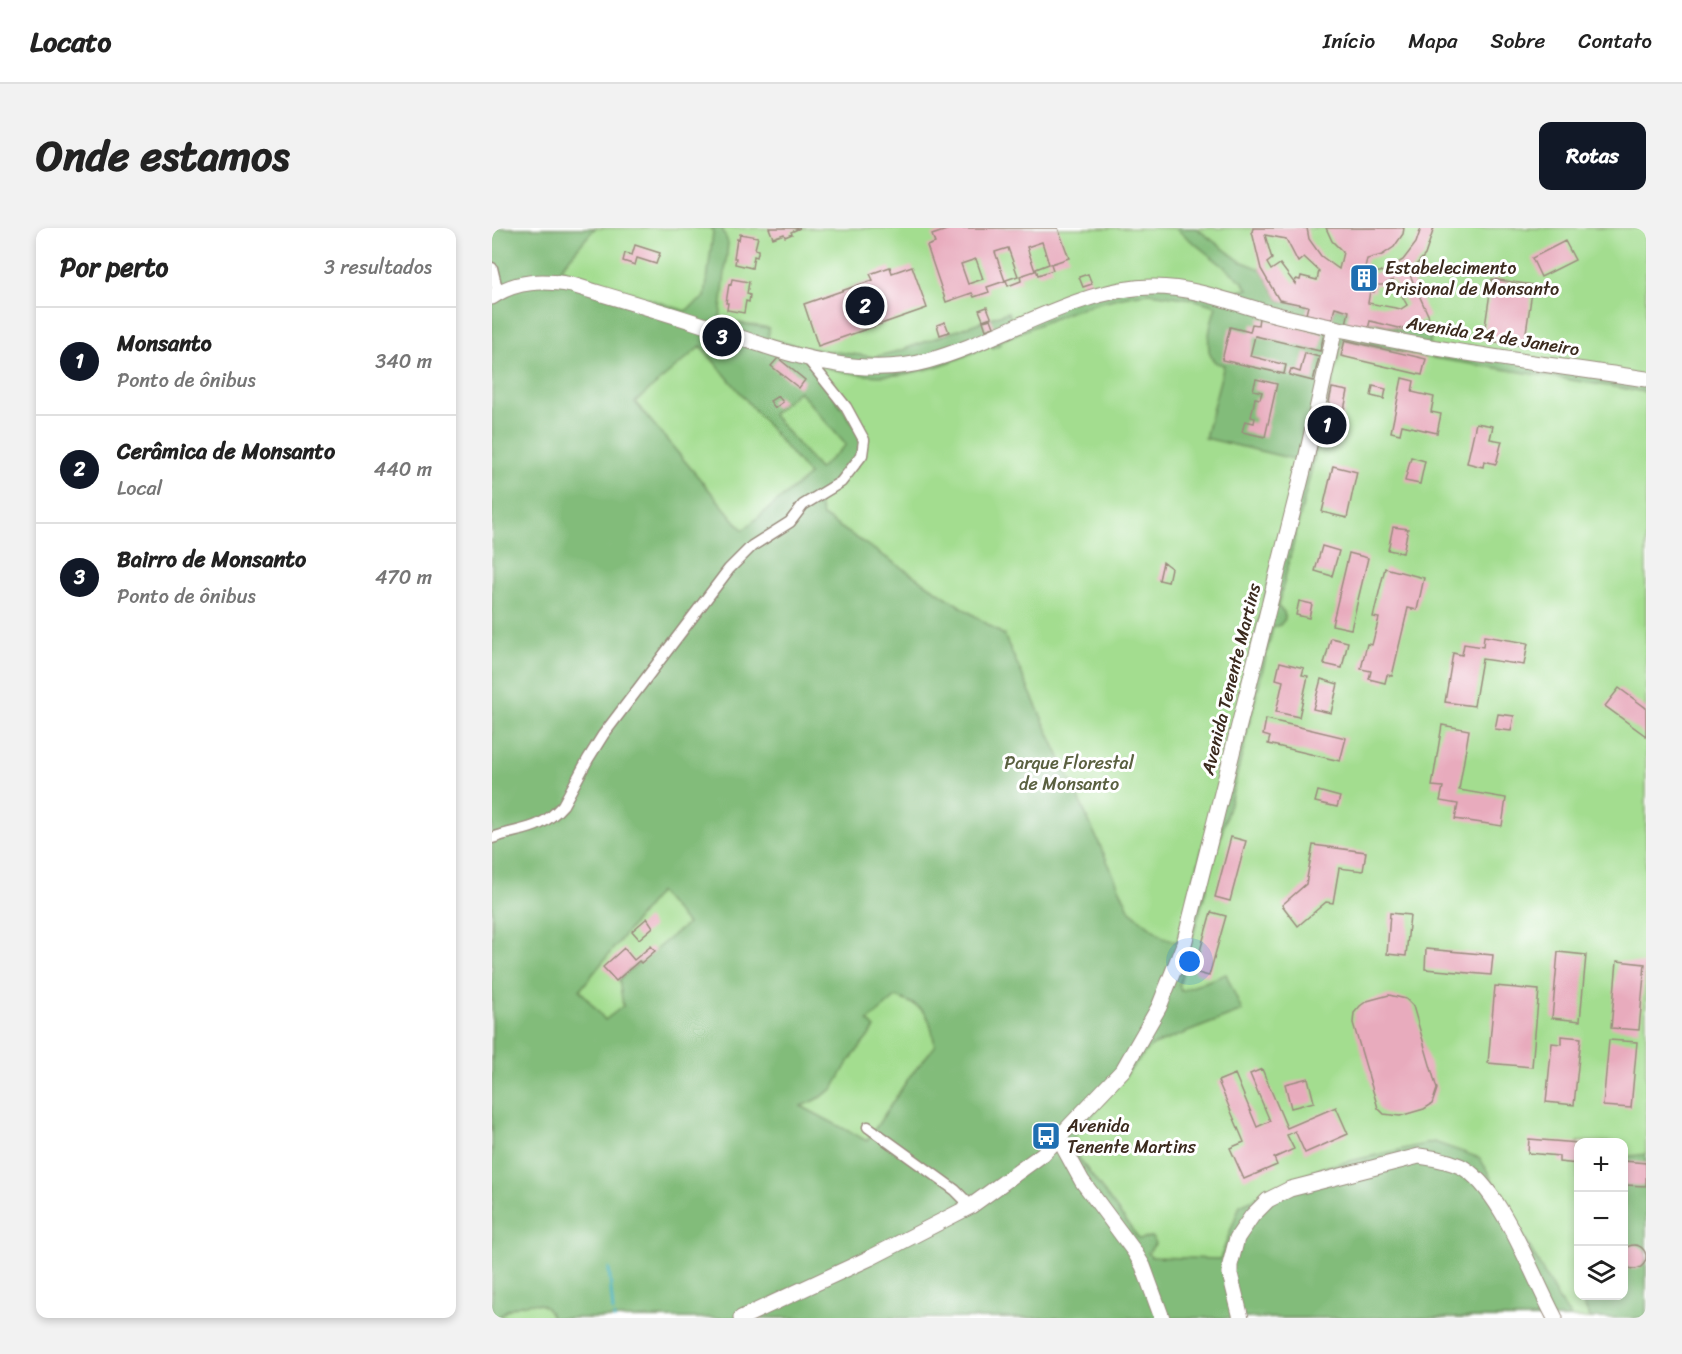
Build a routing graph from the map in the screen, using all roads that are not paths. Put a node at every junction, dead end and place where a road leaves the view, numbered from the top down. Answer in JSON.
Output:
{"nodes":[{"id":1,"x":492,"y":268,"type":"edge"},
{"id":2,"x":495,"y":295,"type":"edge"},
{"id":3,"x":1335,"y":328,"type":"junction"},
{"id":4,"x":807,"y":358,"type":"junction"},
{"id":5,"x":1646,"y":379,"type":"edge"},
{"id":6,"x":492,"y":838,"type":"edge"},
{"id":7,"x":868,"y":1127,"type":"dead end"},
{"id":8,"x":1059,"y":1139,"type":"junction"},
{"id":9,"x":971,"y":1206,"type":"junction"},
{"id":10,"x":741,"y":1318,"type":"edge"},
{"id":11,"x":1162,"y":1318,"type":"edge"},
{"id":12,"x":1241,"y":1318,"type":"edge"},
{"id":13,"x":1555,"y":1318,"type":"edge"}],
"edges":[{"from":1,"to":2,"type":"street"},
{"from":2,"to":4,"type":"street","name":"Avenida 24 de Janeiro"},
{"from":3,"to":4,"type":"street","name":"Avenida 24 de Janeiro"},
{"from":3,"to":5,"type":"street","name":"Avenida 24 de Janeiro"},
{"from":3,"to":8,"type":"street","name":"Avenida Tenente Martins"},
{"from":4,"to":6,"type":"street"},
{"from":7,"to":9,"type":"street"},
{"from":8,"to":9,"type":"street","name":"Avenida Tenente Martins"},
{"from":8,"to":11,"type":"street"},
{"from":9,"to":10,"type":"street","name":"Avenida Tenente Martins"},
{"from":12,"to":13,"type":"street"}]}
